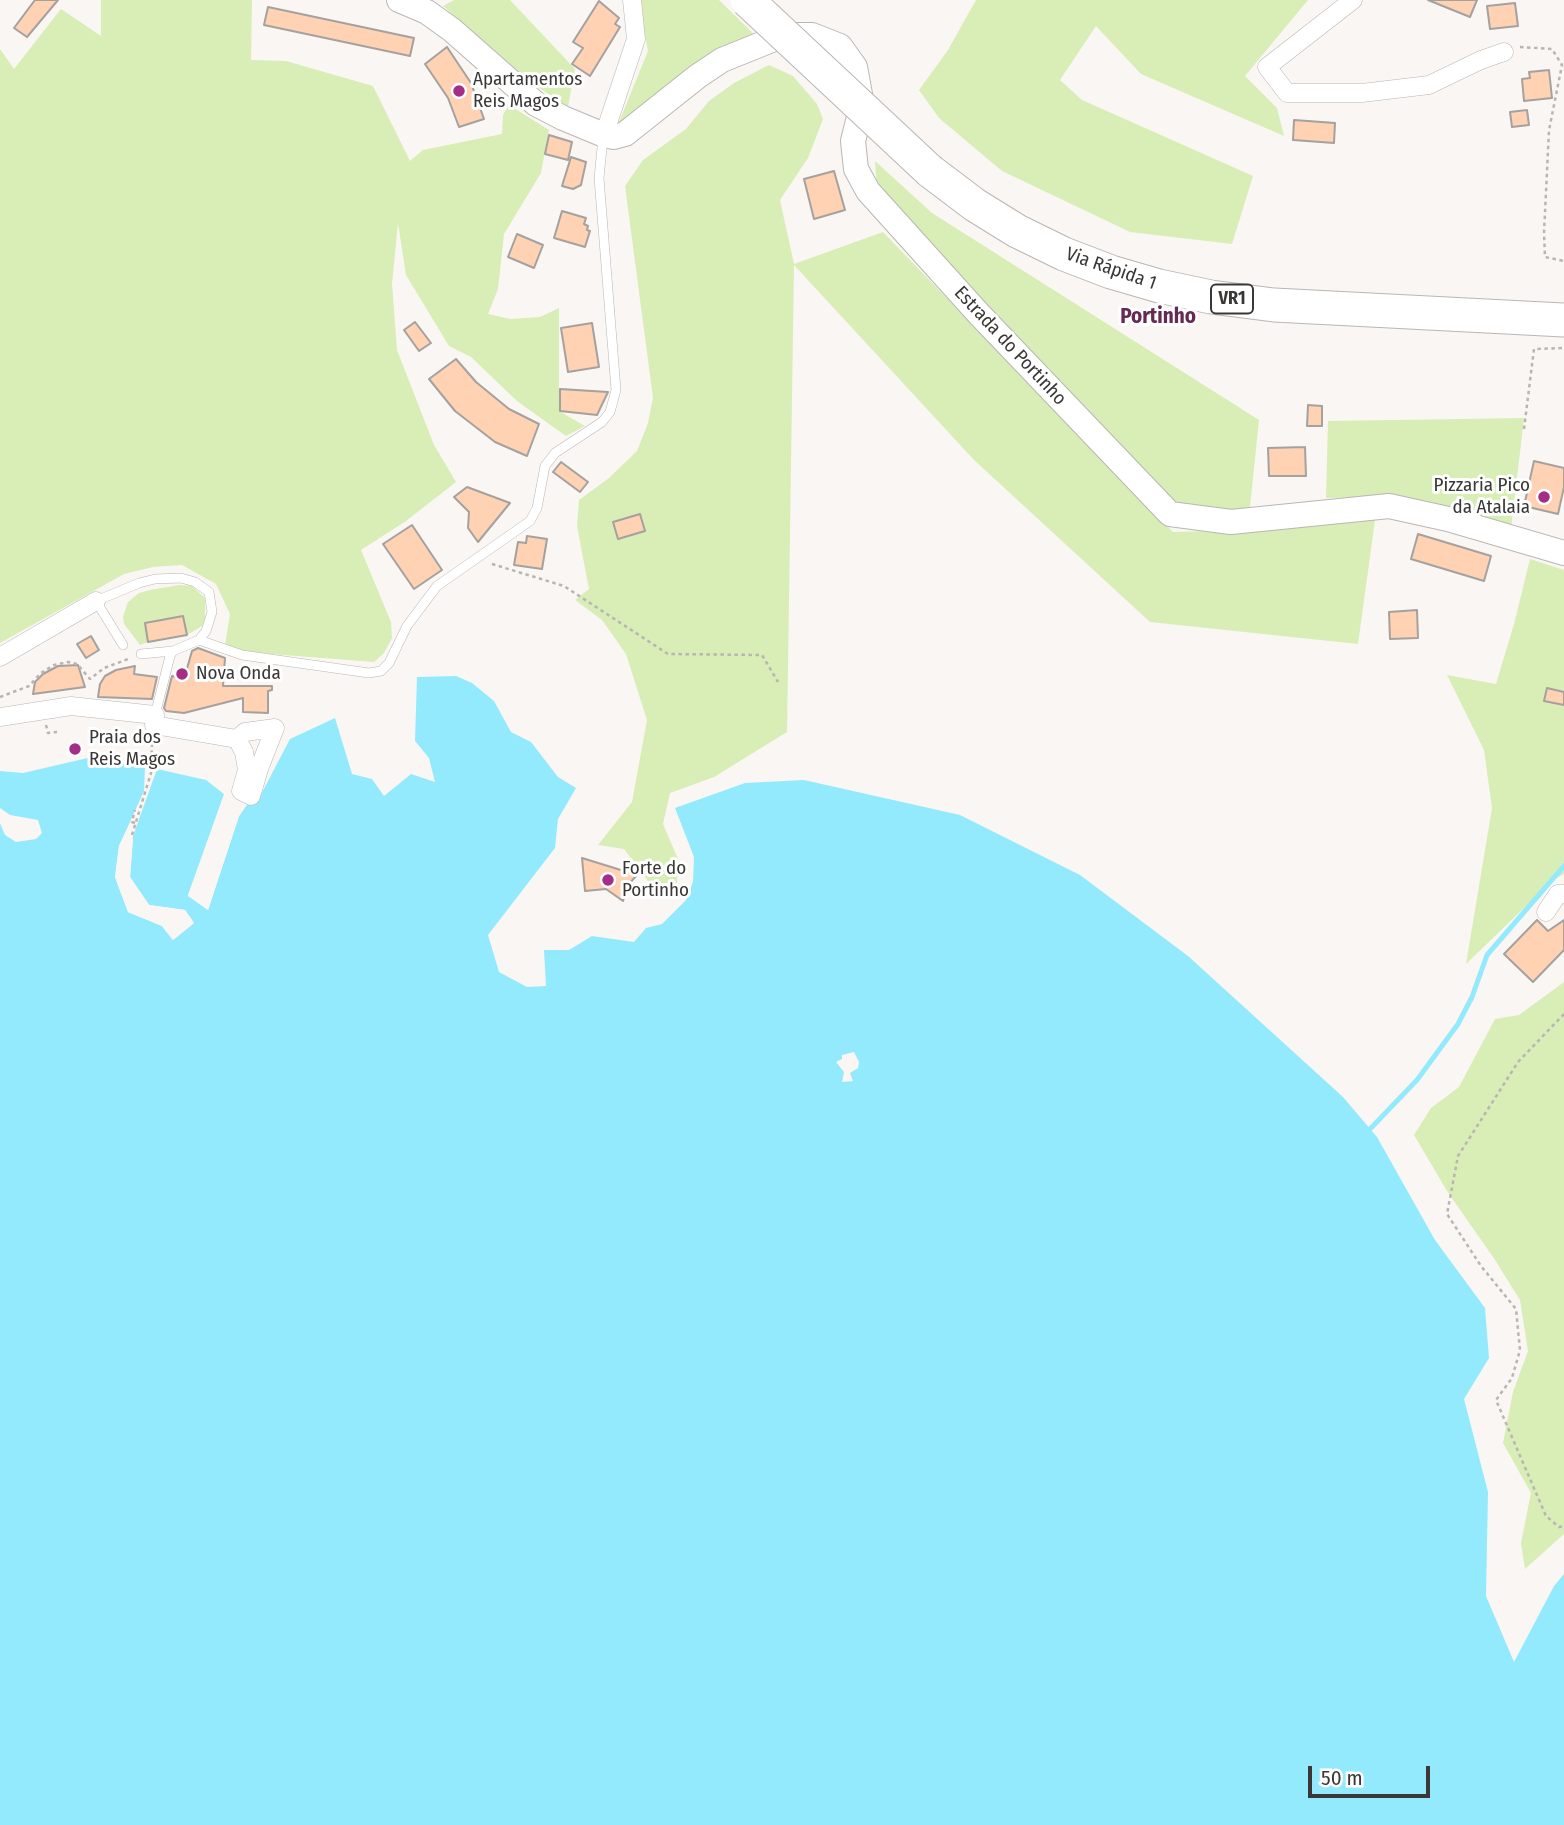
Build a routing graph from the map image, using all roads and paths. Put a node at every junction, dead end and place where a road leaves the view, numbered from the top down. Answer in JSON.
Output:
{"nodes":[{"id":1,"x":399,"y":0,"type":"edge"},
{"id":2,"x":632,"y":0,"type":"edge"},
{"id":3,"x":747,"y":0,"type":"edge"},
{"id":4,"x":773,"y":0,"type":"edge"},
{"id":5,"x":1353,"y":0,"type":"edge"},
{"id":6,"x":1504,"y":52,"type":"joint"},
{"id":7,"x":604,"y":135,"type":"junction"},
{"id":8,"x":936,"y":164,"type":"junction"},
{"id":9,"x":1564,"y":261,"type":"edge"},
{"id":10,"x":1564,"y":300,"type":"edge"},
{"id":11,"x":1564,"y":320,"type":"edge"},
{"id":12,"x":1564,"y":348,"type":"edge"},
{"id":13,"x":1524,"y":429,"type":"dead end"},
{"id":14,"x":1564,"y":553,"type":"edge"},
{"id":15,"x":476,"y":559,"type":"junction"},
{"id":16,"x":96,"y":601,"type":"junction"},
{"id":17,"x":199,"y":640,"type":"junction"},
{"id":18,"x":123,"y":645,"type":"dead end"},
{"id":19,"x":173,"y":651,"type":"junction"},
{"id":20,"x":141,"y":654,"type":"joint"},
{"id":21,"x":0,"y":657,"type":"edge"},
{"id":22,"x":778,"y":682,"type":"dead end"},
{"id":23,"x":0,"y":697,"type":"edge"},
{"id":24,"x":0,"y":717,"type":"edge"},
{"id":25,"x":155,"y":720,"type":"junction"},
{"id":26,"x":46,"y":722,"type":"dead end"},
{"id":27,"x":57,"y":732,"type":"dead end"},
{"id":28,"x":237,"y":739,"type":"dead end"},
{"id":29,"x":135,"y":810,"type":"dead end"},
{"id":30,"x":135,"y":823,"type":"junction"},
{"id":31,"x":131,"y":835,"type":"dead end"},
{"id":32,"x":1564,"y":894,"type":"edge"},
{"id":33,"x":1546,"y":912,"type":"dead end"},
{"id":34,"x":1564,"y":1014,"type":"edge"},
{"id":35,"x":1564,"y":1526,"type":"edge"}],
"edges":[{"from":1,"to":7,"type":"street"},
{"from":2,"to":7,"type":"street"},
{"from":3,"to":8,"type":"highway","name":"Via Rápida 1","number":"VR1","bridge":true},
{"from":4,"to":8,"type":"highway","name":"Via Rápida 1","number":"VR1"},
{"from":5,"to":6,"type":"street"},
{"from":6,"to":9,"type":"path"},
{"from":7,"to":14,"type":"street","name":"Estrada do Portinho"},
{"from":7,"to":15,"type":"lane"},
{"from":8,"to":10,"type":"highway","name":"Via Rápida 1","number":"VR1"},
{"from":8,"to":11,"type":"highway","name":"Via Rápida 1","number":"VR1"},
{"from":12,"to":13,"type":"path"},
{"from":15,"to":17,"type":"lane"},
{"from":15,"to":22,"type":"path"},
{"from":16,"to":17,"type":"lane"},
{"from":16,"to":18,"type":"lane"},
{"from":16,"to":21,"type":"street"},
{"from":17,"to":19,"type":"lane"},
{"from":19,"to":20,"type":"lane"},
{"from":19,"to":25,"type":"lane"},
{"from":20,"to":23,"type":"path"},
{"from":24,"to":25,"type":"street"},
{"from":25,"to":28,"type":"street"},
{"from":25,"to":30,"type":"path"},
{"from":26,"to":27,"type":"path"},
{"from":29,"to":30,"type":"path"},
{"from":30,"to":31,"type":"path"},
{"from":32,"to":33,"type":"street"},
{"from":34,"to":35,"type":"path"}]}
